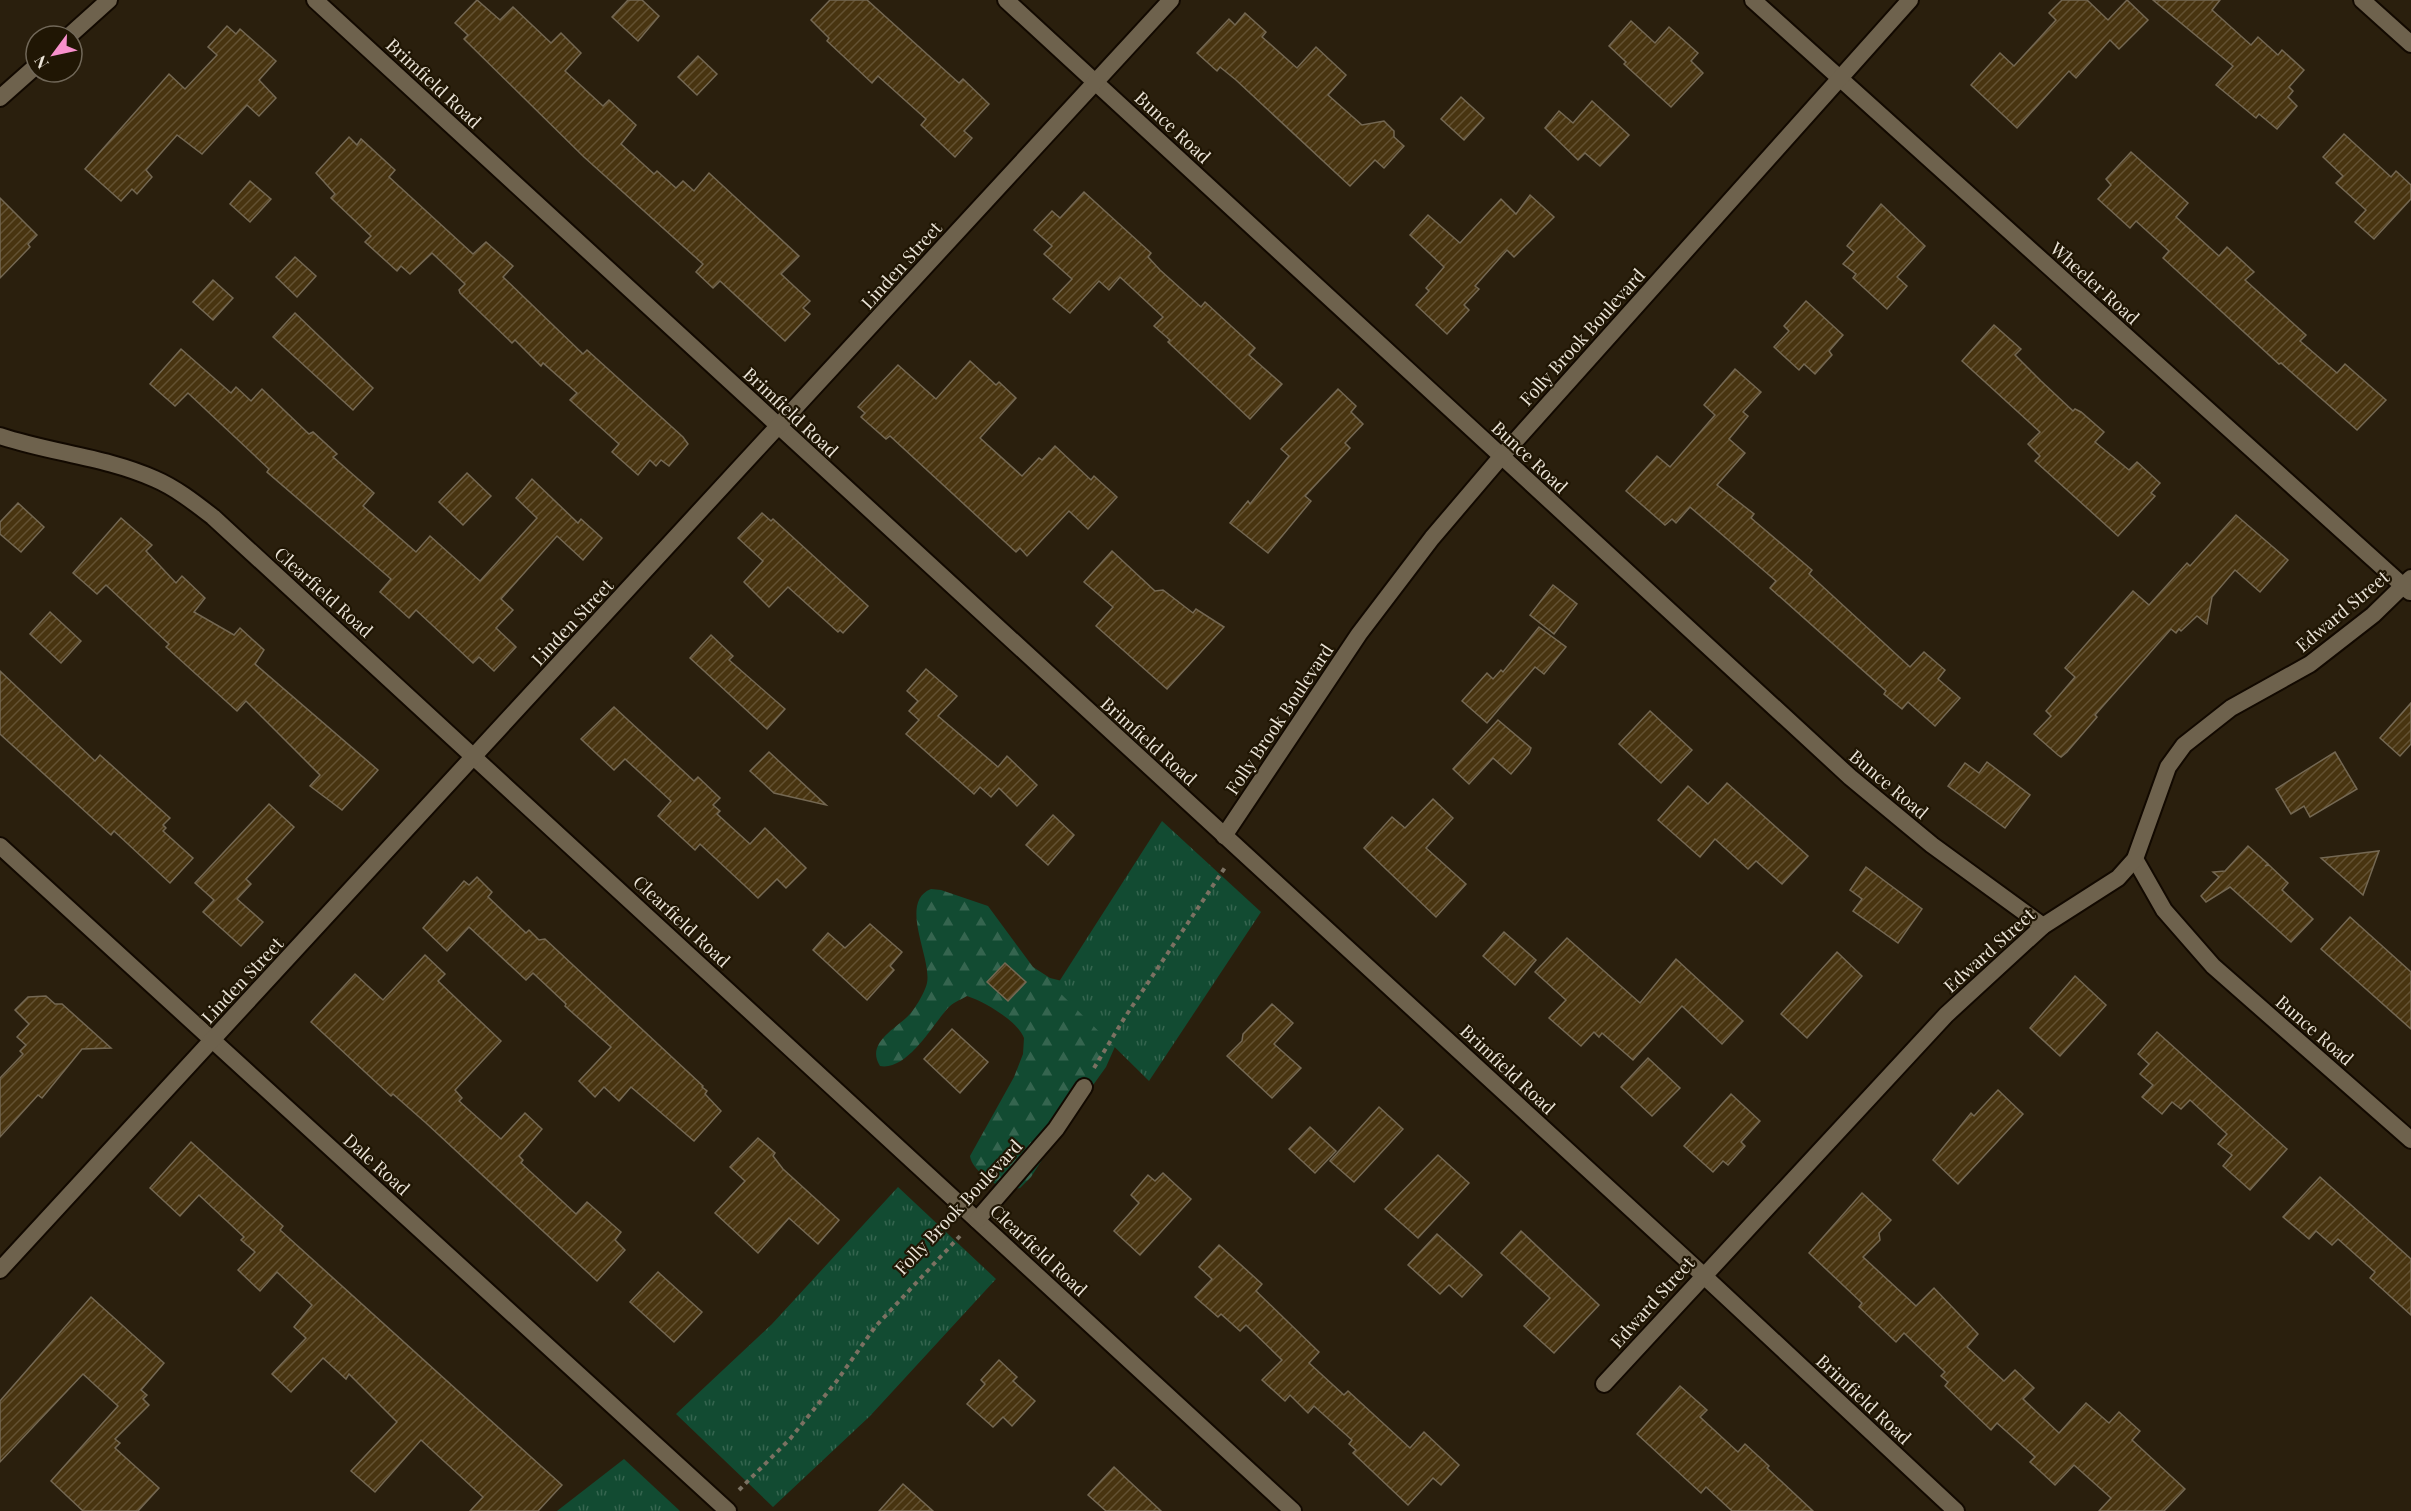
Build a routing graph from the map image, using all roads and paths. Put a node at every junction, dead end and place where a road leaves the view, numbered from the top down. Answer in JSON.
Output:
{"nodes":[{"id":1,"x":110,"y":0,"type":"edge"},
{"id":2,"x":315,"y":0,"type":"edge"},
{"id":3,"x":1006,"y":0,"type":"edge"},
{"id":4,"x":1171,"y":0,"type":"edge"},
{"id":5,"x":1753,"y":0,"type":"edge"},
{"id":6,"x":1910,"y":0,"type":"edge"},
{"id":7,"x":2362,"y":0,"type":"edge"},
{"id":8,"x":83,"y":24,"type":"edge"},
{"id":9,"x":2411,"y":44,"type":"edge"},
{"id":10,"x":24,"y":77,"type":"edge"},
{"id":11,"x":1839,"y":79,"type":"junction"},
{"id":12,"x":1095,"y":82,"type":"junction"},
{"id":13,"x":0,"y":98,"type":"edge"},
{"id":14,"x":778,"y":428,"type":"junction"},
{"id":15,"x":0,"y":436,"type":"edge"},
{"id":16,"x":1501,"y":457,"type":"junction"},
{"id":17,"x":2408,"y":586,"type":"edge"},
{"id":18,"x":475,"y":756,"type":"junction"},
{"id":19,"x":1224,"y":836,"type":"junction"},
{"id":20,"x":0,"y":846,"type":"edge"},
{"id":21,"x":1240,"y":849,"type":"junction"},
{"id":22,"x":2135,"y":859,"type":"junction"},
{"id":23,"x":2043,"y":926,"type":"junction"},
{"id":24,"x":212,"y":1041,"type":"junction"},
{"id":25,"x":1084,"y":1087,"type":"joint"},
{"id":26,"x":2411,"y":1140,"type":"edge"},
{"id":27,"x":977,"y":1220,"type":"junction"},
{"id":28,"x":0,"y":1270,"type":"edge"},
{"id":29,"x":1703,"y":1275,"type":"junction"},
{"id":30,"x":1604,"y":1384,"type":"dead end"},
{"id":31,"x":725,"y":1509,"type":"edge"},
{"id":32,"x":1293,"y":1511,"type":"edge"},
{"id":33,"x":1956,"y":1511,"type":"edge"}],
"edges":[{"from":1,"to":8,"type":"street"},
{"from":2,"to":14,"type":"street","name":"Brimfield Road"},
{"from":3,"to":12,"type":"street","name":"Bunce Road"},
{"from":4,"to":12,"type":"street","name":"Linden Street"},
{"from":5,"to":11,"type":"street","name":"Wheeler Road"},
{"from":6,"to":11,"type":"street","name":"Folly Brook Boulevard"},
{"from":7,"to":9,"type":"street"},
{"from":10,"to":13,"type":"street"},
{"from":11,"to":16,"type":"street","name":"Folly Brook Boulevard"},
{"from":11,"to":17,"type":"street","name":"Wheeler Road"},
{"from":12,"to":14,"type":"street","name":"Linden Street"},
{"from":12,"to":16,"type":"street","name":"Bunce Road"},
{"from":14,"to":18,"type":"street","name":"Linden Street"},
{"from":14,"to":19,"type":"street","name":"Brimfield Road"},
{"from":15,"to":18,"type":"street","name":"Clearfield Road"},
{"from":16,"to":19,"type":"street","name":"Folly Brook Boulevard"},
{"from":16,"to":23,"type":"street","name":"Bunce Road"},
{"from":17,"to":22,"type":"street","name":"Edward Street"},
{"from":18,"to":24,"type":"street","name":"Linden Street"},
{"from":18,"to":27,"type":"street","name":"Clearfield Road"},
{"from":19,"to":21,"type":"street","name":"Brimfield Road"},
{"from":20,"to":24,"type":"street","name":"Dale Road"},
{"from":21,"to":25,"type":"path"},
{"from":21,"to":29,"type":"street","name":"Brimfield Road"},
{"from":22,"to":23,"type":"street","name":"Edward Street"},
{"from":22,"to":26,"type":"street","name":"Bunce Road"},
{"from":23,"to":29,"type":"street","name":"Edward Street"},
{"from":24,"to":28,"type":"street","name":"Linden Street"},
{"from":24,"to":31,"type":"street","name":"Dale Road"},
{"from":25,"to":27,"type":"street","name":"Folly Brook Boulevard"},
{"from":27,"to":31,"type":"path","name":"Folly Brook Boulevard"},
{"from":27,"to":32,"type":"street","name":"Clearfield Road"},
{"from":29,"to":30,"type":"street","name":"Edward Street"},
{"from":29,"to":33,"type":"street","name":"Brimfield Road"}]}
